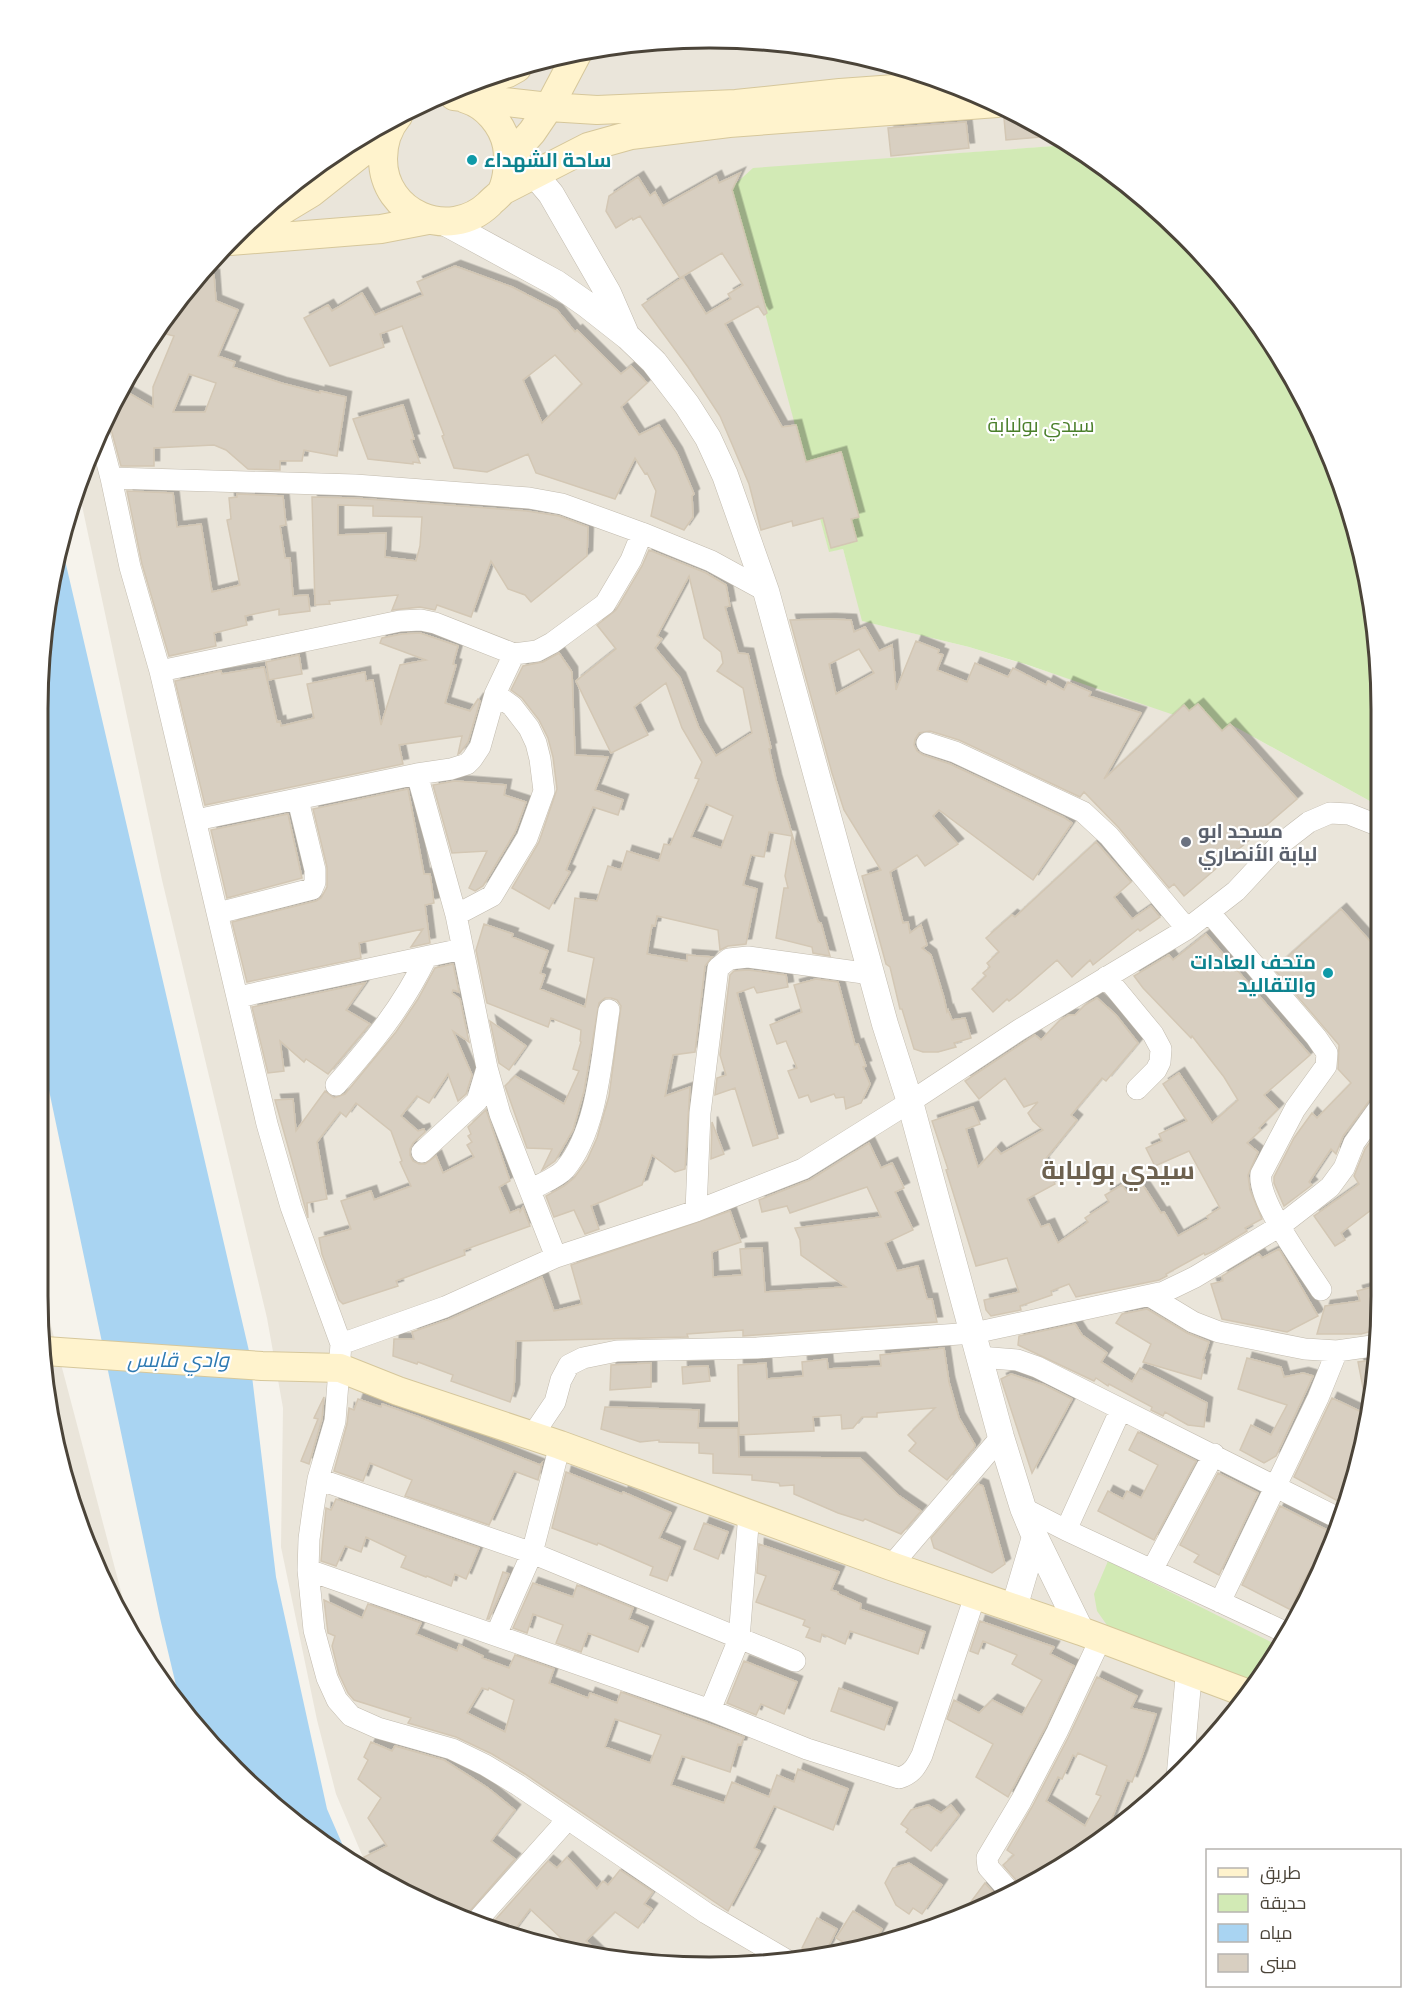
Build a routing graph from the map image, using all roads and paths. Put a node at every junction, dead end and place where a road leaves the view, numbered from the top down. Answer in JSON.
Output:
{"nodes":[{"id":1,"x":572,"y":63,"type":"edge"},
{"id":2,"x":933,"y":87,"type":"edge"},
{"id":3,"x":465,"y":95,"type":"edge"},
{"id":4,"x":461,"y":96,"type":"edge"},
{"id":5,"x":977,"y":104,"type":"edge"},
{"id":6,"x":549,"y":107,"type":"junction"},
{"id":7,"x":390,"y":131,"type":"edge"},
{"id":8,"x":374,"y":140,"type":"edge"},
{"id":9,"x":508,"y":158,"type":"junction"},
{"id":10,"x":535,"y":175,"type":"junction"},
{"id":11,"x":502,"y":191,"type":"junction"},
{"id":12,"x":436,"y":221,"type":"junction"},
{"id":13,"x":260,"y":224,"type":"edge"},
{"id":14,"x":244,"y":240,"type":"edge"},
{"id":15,"x":628,"y":337,"type":"junction"},
{"id":16,"x":103,"y":446,"type":"edge"},
{"id":17,"x":111,"y":478,"type":"junction"},
{"id":18,"x":642,"y":533,"type":"junction"},
{"id":19,"x":766,"y":591,"type":"junction"},
{"id":20,"x":514,"y":654,"type":"junction"},
{"id":21,"x":160,"y":671,"type":"junction"},
{"id":22,"x":495,"y":694,"type":"junction"},
{"id":23,"x":927,"y":743,"type":"dead end"},
{"id":24,"x":417,"y":774,"type":"junction"},
{"id":25,"x":298,"y":800,"type":"junction"},
{"id":26,"x":196,"y":820,"type":"junction"},
{"id":27,"x":1371,"y":823,"type":"edge"},
{"id":28,"x":1209,"y":912,"type":"junction"},
{"id":29,"x":218,"y":913,"type":"junction"},
{"id":30,"x":456,"y":915,"type":"junction"},
{"id":31,"x":1187,"y":929,"type":"junction"},
{"id":32,"x":462,"y":949,"type":"junction"},
{"id":33,"x":426,"y":958,"type":"junction"},
{"id":34,"x":871,"y":974,"type":"junction"},
{"id":35,"x":1106,"y":977,"type":"junction"},
{"id":36,"x":238,"y":997,"type":"junction"},
{"id":37,"x":609,"y":1010,"type":"dead end"},
{"id":38,"x":487,"y":1068,"type":"junction"},
{"id":39,"x":336,"y":1085,"type":"dead end"},
{"id":40,"x":1137,"y":1089,"type":"dead end"},
{"id":41,"x":910,"y":1102,"type":"junction"},
{"id":42,"x":1371,"y":1119,"type":"edge"},
{"id":43,"x":422,"y":1152,"type":"dead end"},
{"id":44,"x":530,"y":1190,"type":"junction"},
{"id":45,"x":696,"y":1211,"type":"junction"},
{"id":46,"x":1280,"y":1226,"type":"junction"},
{"id":47,"x":556,"y":1257,"type":"junction"},
{"id":48,"x":1321,"y":1290,"type":"dead end"},
{"id":49,"x":1150,"y":1296,"type":"junction"},
{"id":50,"x":977,"y":1345,"type":"junction"},
{"id":51,"x":1369,"y":1346,"type":"edge"},
{"id":52,"x":50,"y":1351,"type":"edge"},
{"id":53,"x":1337,"y":1351,"type":"junction"},
{"id":54,"x":340,"y":1356,"type":"junction"},
{"id":55,"x":1121,"y":1409,"type":"junction"},
{"id":56,"x":532,"y":1436,"type":"junction"},
{"id":57,"x":1001,"y":1437,"type":"junction"},
{"id":58,"x":560,"y":1444,"type":"junction"},
{"id":59,"x":1214,"y":1454,"type":"junction"},
{"id":60,"x":318,"y":1479,"type":"junction"},
{"id":61,"x":1275,"y":1486,"type":"junction"},
{"id":62,"x":1023,"y":1508,"type":"junction"},
{"id":63,"x":749,"y":1513,"type":"junction"},
{"id":64,"x":1333,"y":1516,"type":"edge"},
{"id":65,"x":1066,"y":1530,"type":"junction"},
{"id":66,"x":1035,"y":1537,"type":"junction"},
{"id":67,"x":532,"y":1553,"type":"junction"},
{"id":68,"x":891,"y":1566,"type":"junction"},
{"id":69,"x":308,"y":1570,"type":"junction"},
{"id":70,"x":1152,"y":1570,"type":"junction"},
{"id":71,"x":975,"y":1596,"type":"junction"},
{"id":72,"x":1220,"y":1602,"type":"junction"},
{"id":73,"x":1014,"y":1608,"type":"junction"},
{"id":74,"x":1279,"y":1630,"type":"edge"},
{"id":75,"x":496,"y":1635,"type":"junction"},
{"id":76,"x":1091,"y":1635,"type":"junction"},
{"id":77,"x":739,"y":1639,"type":"junction"},
{"id":78,"x":795,"y":1661,"type":"dead end"},
{"id":79,"x":1189,"y":1672,"type":"junction"},
{"id":80,"x":1240,"y":1690,"type":"edge"},
{"id":81,"x":710,"y":1710,"type":"junction"},
{"id":82,"x":1181,"y":1759,"type":"edge"},
{"id":83,"x":568,"y":1819,"type":"junction"},
{"id":84,"x":1006,"y":1887,"type":"edge"},
{"id":85,"x":481,"y":1916,"type":"edge"},
{"id":86,"x":775,"y":1953,"type":"edge"}],
"edges":[{"from":1,"to":6,"type":"main road"},
{"from":2,"to":6,"type":"main road"},
{"from":3,"to":6,"type":"main road"},
{"from":4,"to":9,"type":"main road"},
{"from":5,"to":10,"type":"main road"},
{"from":6,"to":9,"type":"main road"},
{"from":7,"to":12,"type":"main road"},
{"from":8,"to":13,"type":"main road"},
{"from":9,"to":10,"type":"street"},
{"from":9,"to":11,"type":"main road"},
{"from":10,"to":11,"type":"main road"},
{"from":10,"to":15,"type":"street"},
{"from":11,"to":12,"type":"main road"},
{"from":12,"to":14,"type":"main road"},
{"from":12,"to":15,"type":"street"},
{"from":15,"to":19,"type":"street"},
{"from":16,"to":17,"type":"street"},
{"from":17,"to":18,"type":"street"},
{"from":17,"to":21,"type":"street"},
{"from":18,"to":19,"type":"street"},
{"from":18,"to":20,"type":"street"},
{"from":19,"to":34,"type":"street"},
{"from":20,"to":21,"type":"street"},
{"from":20,"to":22,"type":"street"},
{"from":21,"to":26,"type":"street"},
{"from":22,"to":24,"type":"street"},
{"from":22,"to":30,"type":"street"},
{"from":23,"to":31,"type":"street"},
{"from":24,"to":25,"type":"street"},
{"from":24,"to":30,"type":"street"},
{"from":25,"to":26,"type":"street"},
{"from":25,"to":29,"type":"street"},
{"from":26,"to":29,"type":"street"},
{"from":27,"to":28,"type":"street"},
{"from":28,"to":31,"type":"street"},
{"from":28,"to":46,"type":"street"},
{"from":29,"to":36,"type":"street"},
{"from":30,"to":32,"type":"street"},
{"from":31,"to":35,"type":"street"},
{"from":32,"to":33,"type":"street"},
{"from":32,"to":38,"type":"street"},
{"from":33,"to":36,"type":"street"},
{"from":33,"to":39,"type":"street"},
{"from":34,"to":41,"type":"street"},
{"from":34,"to":45,"type":"street"},
{"from":35,"to":40,"type":"street"},
{"from":35,"to":41,"type":"street"},
{"from":36,"to":54,"type":"street"},
{"from":37,"to":44,"type":"street"},
{"from":38,"to":43,"type":"street"},
{"from":38,"to":44,"type":"street"},
{"from":41,"to":45,"type":"street"},
{"from":41,"to":50,"type":"street"},
{"from":42,"to":46,"type":"street"},
{"from":44,"to":47,"type":"street"},
{"from":45,"to":47,"type":"street"},
{"from":46,"to":48,"type":"street"},
{"from":46,"to":49,"type":"street"},
{"from":47,"to":54,"type":"street"},
{"from":49,"to":50,"type":"street"},
{"from":49,"to":53,"type":"street"},
{"from":50,"to":55,"type":"street"},
{"from":50,"to":56,"type":"street"},
{"from":50,"to":57,"type":"street"},
{"from":51,"to":53,"type":"street"},
{"from":52,"to":54,"type":"main road"},
{"from":53,"to":61,"type":"street"},
{"from":54,"to":56,"type":"main road"},
{"from":54,"to":60,"type":"street"},
{"from":55,"to":59,"type":"street"},
{"from":55,"to":65,"type":"street"},
{"from":56,"to":58,"type":"main road"},
{"from":57,"to":62,"type":"street"},
{"from":57,"to":68,"type":"street"},
{"from":58,"to":63,"type":"main road"},
{"from":58,"to":67,"type":"street"},
{"from":59,"to":61,"type":"street"},
{"from":59,"to":70,"type":"street"},
{"from":60,"to":67,"type":"street"},
{"from":60,"to":69,"type":"street"},
{"from":61,"to":64,"type":"street"},
{"from":61,"to":72,"type":"street"},
{"from":62,"to":65,"type":"street"},
{"from":62,"to":66,"type":"street"},
{"from":63,"to":68,"type":"main road"},
{"from":63,"to":77,"type":"street"},
{"from":65,"to":70,"type":"street"},
{"from":66,"to":73,"type":"street"},
{"from":66,"to":76,"type":"street"},
{"from":67,"to":75,"type":"street"},
{"from":67,"to":77,"type":"street"},
{"from":68,"to":71,"type":"main road"},
{"from":69,"to":75,"type":"street"},
{"from":69,"to":83,"type":"street"},
{"from":70,"to":72,"type":"street"},
{"from":71,"to":73,"type":"main road"},
{"from":71,"to":81,"type":"street"},
{"from":72,"to":74,"type":"street"},
{"from":73,"to":76,"type":"main road"},
{"from":75,"to":81,"type":"street"},
{"from":76,"to":79,"type":"main road"},
{"from":76,"to":84,"type":"street"},
{"from":77,"to":78,"type":"street"},
{"from":77,"to":81,"type":"street"},
{"from":79,"to":80,"type":"main road"},
{"from":79,"to":82,"type":"street"},
{"from":83,"to":85,"type":"street"},
{"from":83,"to":86,"type":"street"}]}
